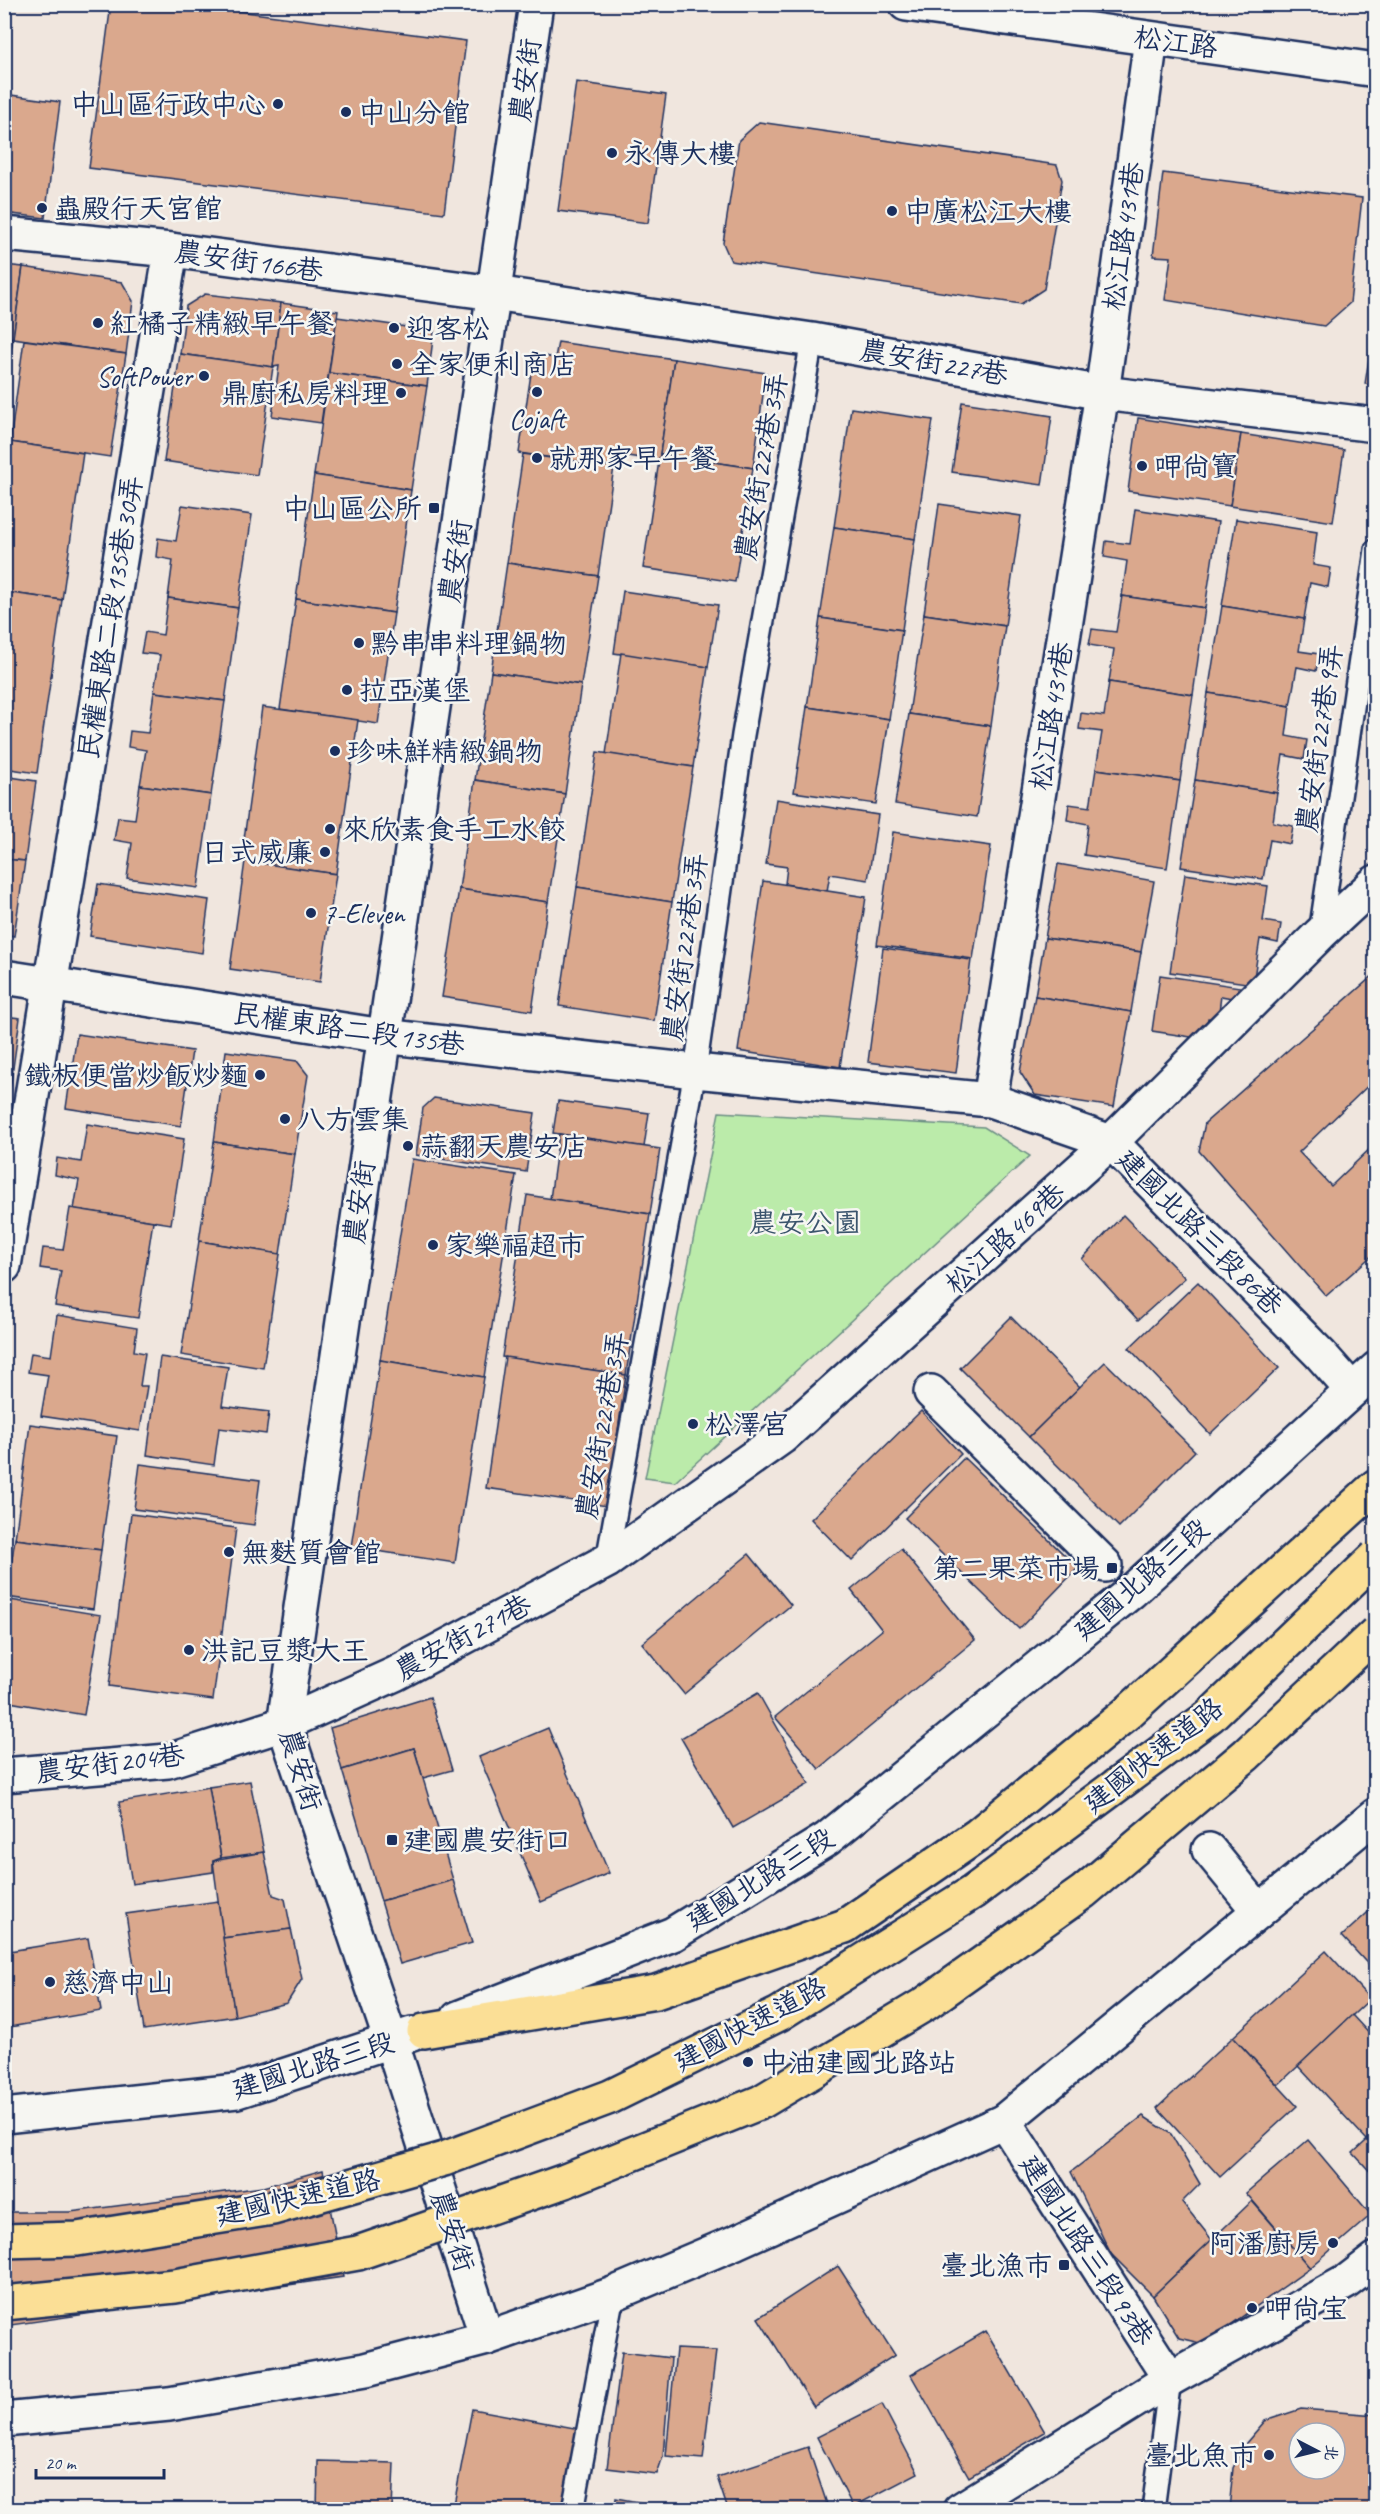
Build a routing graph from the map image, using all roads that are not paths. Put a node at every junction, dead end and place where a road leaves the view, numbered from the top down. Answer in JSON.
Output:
{"nodes":[{"id":1,"x":536,"y":4,"type":"edge"},
{"id":2,"x":906,"y":4,"type":"edge"},
{"id":3,"x":1151,"y":39,"type":"junction"},
{"id":4,"x":1376,"y":70,"type":"edge"},
{"id":5,"x":4,"y":234,"type":"edge"},
{"id":6,"x":171,"y":250,"type":"junction"},
{"id":7,"x":494,"y":293,"type":"junction"},
{"id":8,"x":812,"y":340,"type":"junction"},
{"id":9,"x":1102,"y":393,"type":"junction"},
{"id":10,"x":1376,"y":425,"type":"edge"},
{"id":11,"x":1376,"y":550,"type":"edge"},
{"id":12,"x":1376,"y":882,"type":"edge"},
{"id":13,"x":1320,"y":934,"type":"junction"},
{"id":14,"x":4,"y":977,"type":"edge"},
{"id":15,"x":50,"y":985,"type":"junction"},
{"id":16,"x":383,"y":1036,"type":"junction"},
{"id":17,"x":695,"y":1071,"type":"junction"},
{"id":18,"x":990,"y":1101,"type":"junction"},
{"id":19,"x":1112,"y":1143,"type":"junction"},
{"id":20,"x":4,"y":1266,"type":"edge"},
{"id":21,"x":1364,"y":1380,"type":"edge"},
{"id":22,"x":931,"y":1392,"type":"dead end"},
{"id":23,"x":1376,"y":1486,"type":"edge"},
{"id":24,"x":1376,"y":1557,"type":"edge"},
{"id":25,"x":607,"y":1561,"type":"junction"},
{"id":26,"x":1105,"y":1565,"type":"dead end"},
{"id":27,"x":1376,"y":1633,"type":"edge"},
{"id":28,"x":284,"y":1724,"type":"junction"},
{"id":29,"x":4,"y":1775,"type":"edge"},
{"id":30,"x":1376,"y":1815,"type":"edge"},
{"id":31,"x":1209,"y":1850,"type":"dead end"},
{"id":32,"x":1259,"y":1911,"type":"junction"},
{"id":33,"x":424,"y":2031,"type":"junction"},
{"id":34,"x":391,"y":2041,"type":"junction"},
{"id":35,"x":4,"y":2116,"type":"edge"},
{"id":36,"x":1004,"y":2121,"type":"junction"},
{"id":37,"x":4,"y":2241,"type":"edge"},
{"id":38,"x":1376,"y":2259,"type":"edge"},
{"id":39,"x":613,"y":2294,"type":"junction"},
{"id":40,"x":4,"y":2303,"type":"edge"},
{"id":41,"x":488,"y":2338,"type":"junction"},
{"id":42,"x":1170,"y":2379,"type":"junction"},
{"id":43,"x":4,"y":2420,"type":"edge"},
{"id":44,"x":573,"y":2510,"type":"edge"},
{"id":45,"x":960,"y":2510,"type":"edge"},
{"id":46,"x":1153,"y":2510,"type":"edge"}],
"edges":[{"from":1,"to":7,"type":"street","name":"農安街"},
{"from":2,"to":3,"type":"street","name":"松江路"},
{"from":3,"to":4,"type":"street","name":"松江路"},
{"from":3,"to":9,"type":"street","name":"松江路431巷"},
{"from":5,"to":6,"type":"street","name":"農安街166巷"},
{"from":6,"to":7,"type":"street","name":"農安街166巷"},
{"from":6,"to":15,"type":"street","name":"民權東路二段135巷30弄"},
{"from":7,"to":8,"type":"street","name":"農安街227巷"},
{"from":7,"to":16,"type":"street","name":"農安街"},
{"from":8,"to":9,"type":"street","name":"農安街227巷"},
{"from":8,"to":17,"type":"lane","name":"農安街227巷3弄"},
{"from":9,"to":10,"type":"street","name":"農安街227巷"},
{"from":9,"to":18,"type":"street","name":"松江路431巷"},
{"from":11,"to":13,"type":"lane","name":"農安街227巷9弄"},
{"from":12,"to":13,"type":"street","name":"松江路469巷"},
{"from":13,"to":19,"type":"street","name":"松江路469巷"},
{"from":14,"to":15,"type":"street","name":"民權東路二段135巷"},
{"from":15,"to":16,"type":"street","name":"民權東路二段135巷"},
{"from":15,"to":20,"type":"street","name":"民權東路二段135巷30弄"},
{"from":16,"to":17,"type":"street","name":"民權東路二段135巷"},
{"from":16,"to":28,"type":"street","name":"農安街"},
{"from":17,"to":18,"type":"street"},
{"from":17,"to":25,"type":"lane","name":"農安街227巷3弄"},
{"from":18,"to":19,"type":"street","name":"建國北路三段86巷"},
{"from":19,"to":21,"type":"street","name":"建國北路三段86巷"},
{"from":19,"to":25,"type":"street","name":"松江路469巷"},
{"from":21,"to":33,"type":"street","name":"建國北路三段"},
{"from":22,"to":26,"type":"street"},
{"from":23,"to":33,"type":"highway"},
{"from":24,"to":37,"type":"highway","name":"建國快速道路","bridge":true},
{"from":25,"to":28,"type":"street","name":"農安街271巷"},
{"from":27,"to":40,"type":"highway","name":"建國快速道路","bridge":true},
{"from":28,"to":29,"type":"street","name":"農安街204巷"},
{"from":28,"to":34,"type":"street","name":"農安街"},
{"from":30,"to":32,"type":"street"},
{"from":31,"to":32,"type":"street"},
{"from":32,"to":36,"type":"street"},
{"from":33,"to":34,"type":"street","name":"建國北路三段"},
{"from":34,"to":35,"type":"street","name":"建國北路三段"},
{"from":34,"to":41,"type":"street","name":"農安街"},
{"from":36,"to":39,"type":"street"},
{"from":36,"to":42,"type":"street","name":"建國北路三段93巷"},
{"from":38,"to":42,"type":"street"},
{"from":39,"to":41,"type":"street"},
{"from":39,"to":44,"type":"lane"},
{"from":41,"to":43,"type":"street"},
{"from":42,"to":45,"type":"street"},
{"from":42,"to":46,"type":"lane"}]}
